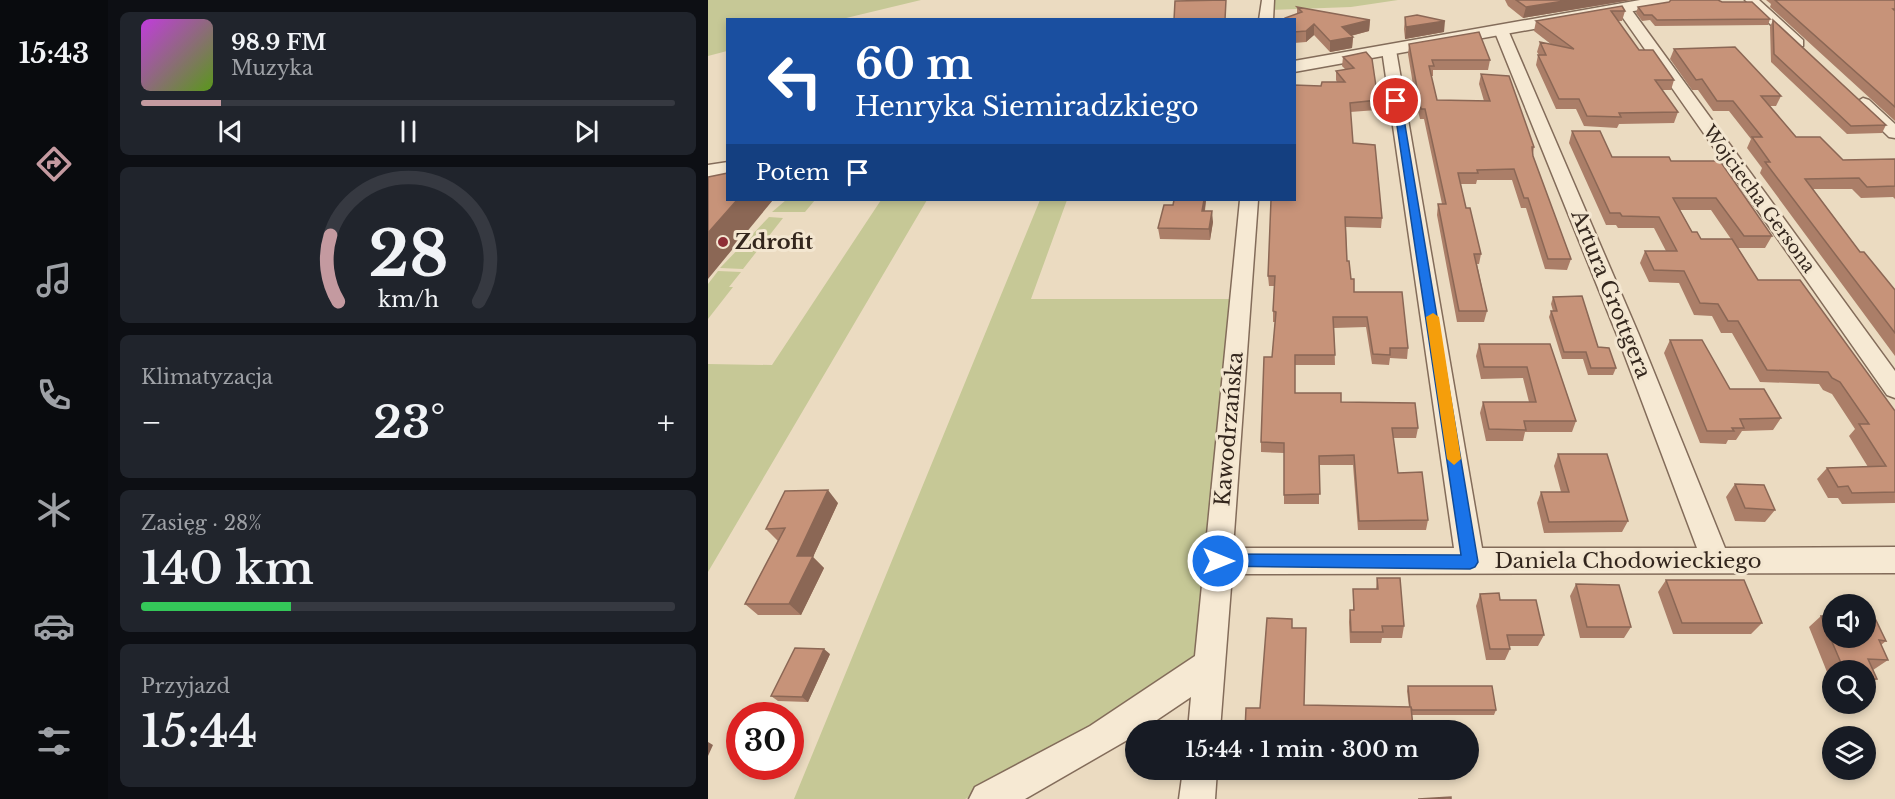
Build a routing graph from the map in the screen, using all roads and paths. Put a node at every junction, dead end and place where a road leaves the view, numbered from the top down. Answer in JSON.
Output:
{"nodes":[{"id":1,"x":1268,"y":0,"type":"edge"},
{"id":2,"x":1667,"y":0,"type":"edge"},
{"id":3,"x":1751,"y":0,"type":"edge"},
{"id":4,"x":1623,"y":8,"type":"junction"},
{"id":5,"x":1266,"y":18,"type":"edge"},
{"id":6,"x":1501,"y":30,"type":"junction"},
{"id":7,"x":1389,"y":50,"type":"junction"},
{"id":8,"x":1810,"y":55,"type":"edge"},
{"id":9,"x":1296,"y":67,"type":"edge"},
{"id":10,"x":1853,"y":94,"type":"edge"},
{"id":11,"x":1895,"y":133,"type":"edge"},
{"id":12,"x":726,"y":168,"type":"edge"},
{"id":13,"x":708,"y":172,"type":"edge"},
{"id":14,"x":1249,"y":201,"type":"edge"},
{"id":15,"x":1895,"y":389,"type":"edge"},
{"id":16,"x":1218,"y":561,"type":"junction"},
{"id":17,"x":1716,"y":561,"type":"junction"},
{"id":18,"x":1895,"y":561,"type":"edge"},
{"id":19,"x":1470,"y":562,"type":"junction"},
{"id":20,"x":1209,"y":664,"type":"junction"},
{"id":21,"x":1204,"y":720,"type":"edge"},
{"id":22,"x":1199,"y":780,"type":"edge"},
{"id":23,"x":987,"y":799,"type":"edge"},
{"id":24,"x":1197,"y":799,"type":"edge"}],
"edges":[{"from":1,"to":5,"type":"street"},
{"from":2,"to":4,"type":"street"},
{"from":3,"to":8,"type":"street"},
{"from":4,"to":6,"type":"street"},
{"from":4,"to":15,"type":"street","name":"Wojciecha Gersona"},
{"from":6,"to":7,"type":"street"},
{"from":6,"to":17,"type":"street","name":"Artura Grottgera"},
{"from":7,"to":9,"type":"street"},
{"from":7,"to":19,"type":"street"},
{"from":10,"to":11,"type":"street"},
{"from":12,"to":13,"type":"street"},
{"from":14,"to":16,"type":"street","name":"Kawodrzańska"},
{"from":16,"to":19,"type":"street","name":"Daniela Chodowieckiego"},
{"from":16,"to":20,"type":"street","name":"Kawodrzańska"},
{"from":17,"to":18,"type":"street","name":"Daniela Chodowieckiego"},
{"from":17,"to":19,"type":"street","name":"Daniela Chodowieckiego"},
{"from":20,"to":21,"type":"street","name":"Kawodrzańska"},
{"from":20,"to":23,"type":"street"},
{"from":22,"to":24,"type":"street"}]}
